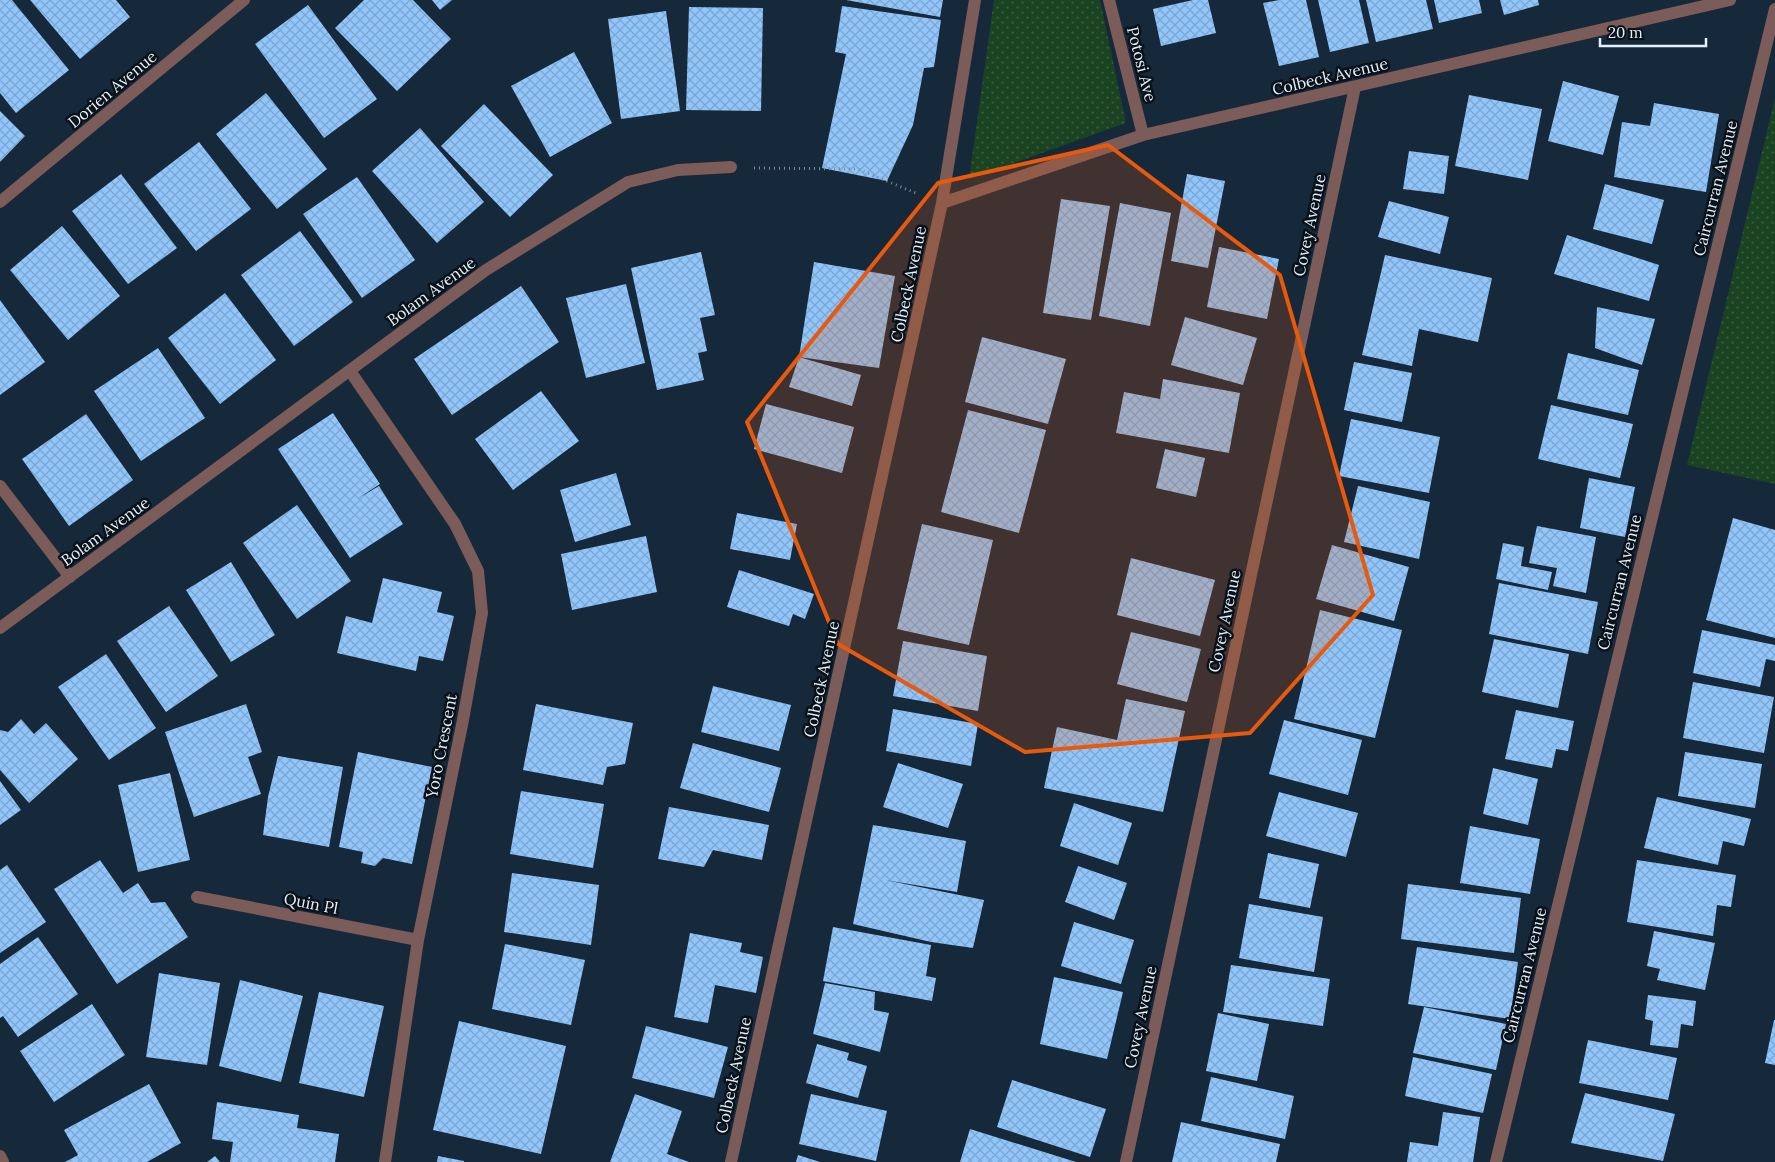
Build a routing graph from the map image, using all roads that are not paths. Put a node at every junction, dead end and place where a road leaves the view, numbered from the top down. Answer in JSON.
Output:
{"nodes":[{"id":1,"x":244,"y":0,"type":"edge"},
{"id":2,"x":975,"y":0,"type":"edge"},
{"id":3,"x":1109,"y":0,"type":"edge"},
{"id":4,"x":1730,"y":0,"type":"edge"},
{"id":5,"x":1775,"y":9,"type":"edge"},
{"id":6,"x":1355,"y":87,"type":"junction"},
{"id":7,"x":1143,"y":136,"type":"junction"},
{"id":8,"x":731,"y":167,"type":"road end"},
{"id":9,"x":0,"y":202,"type":"edge"},
{"id":10,"x":942,"y":203,"type":"junction"},
{"id":11,"x":350,"y":371,"type":"junction"},
{"id":12,"x":0,"y":486,"type":"edge"},
{"id":13,"x":70,"y":577,"type":"junction"},
{"id":14,"x":0,"y":628,"type":"edge"},
{"id":15,"x":197,"y":897,"type":"dead end"},
{"id":16,"x":418,"y":940,"type":"junction"},
{"id":17,"x":0,"y":1156,"type":"edge"},
{"id":18,"x":3,"y":1162,"type":"edge"},
{"id":19,"x":385,"y":1162,"type":"edge"},
{"id":20,"x":731,"y":1162,"type":"edge"},
{"id":21,"x":1126,"y":1162,"type":"edge"},
{"id":22,"x":1496,"y":1162,"type":"edge"}],
"edges":[{"from":1,"to":9,"type":"street","name":"Dorien Avenue"},
{"from":2,"to":10,"type":"street","name":"Colbeck Avenue"},
{"from":3,"to":7,"type":"street","name":"Potosi Ave"},
{"from":4,"to":6,"type":"street","name":"Colbeck Avenue"},
{"from":5,"to":22,"type":"street","name":"Caircurran Avenue"},
{"from":6,"to":7,"type":"street","name":"Colbeck Avenue"},
{"from":6,"to":21,"type":"street","name":"Covey Avenue"},
{"from":7,"to":10,"type":"street","name":"Colbeck Avenue"},
{"from":8,"to":11,"type":"street","name":"Bolam Avenue"},
{"from":10,"to":20,"type":"street","name":"Colbeck Avenue"},
{"from":11,"to":13,"type":"street","name":"Bolam Avenue"},
{"from":11,"to":16,"type":"street","name":"Yoro Crescent"},
{"from":12,"to":13,"type":"street"},
{"from":13,"to":14,"type":"street","name":"Bolam Avenue"},
{"from":15,"to":16,"type":"street","name":"Quin Pl"},
{"from":16,"to":19,"type":"street","name":"Yoro Crescent"},
{"from":17,"to":18,"type":"street"}]}
